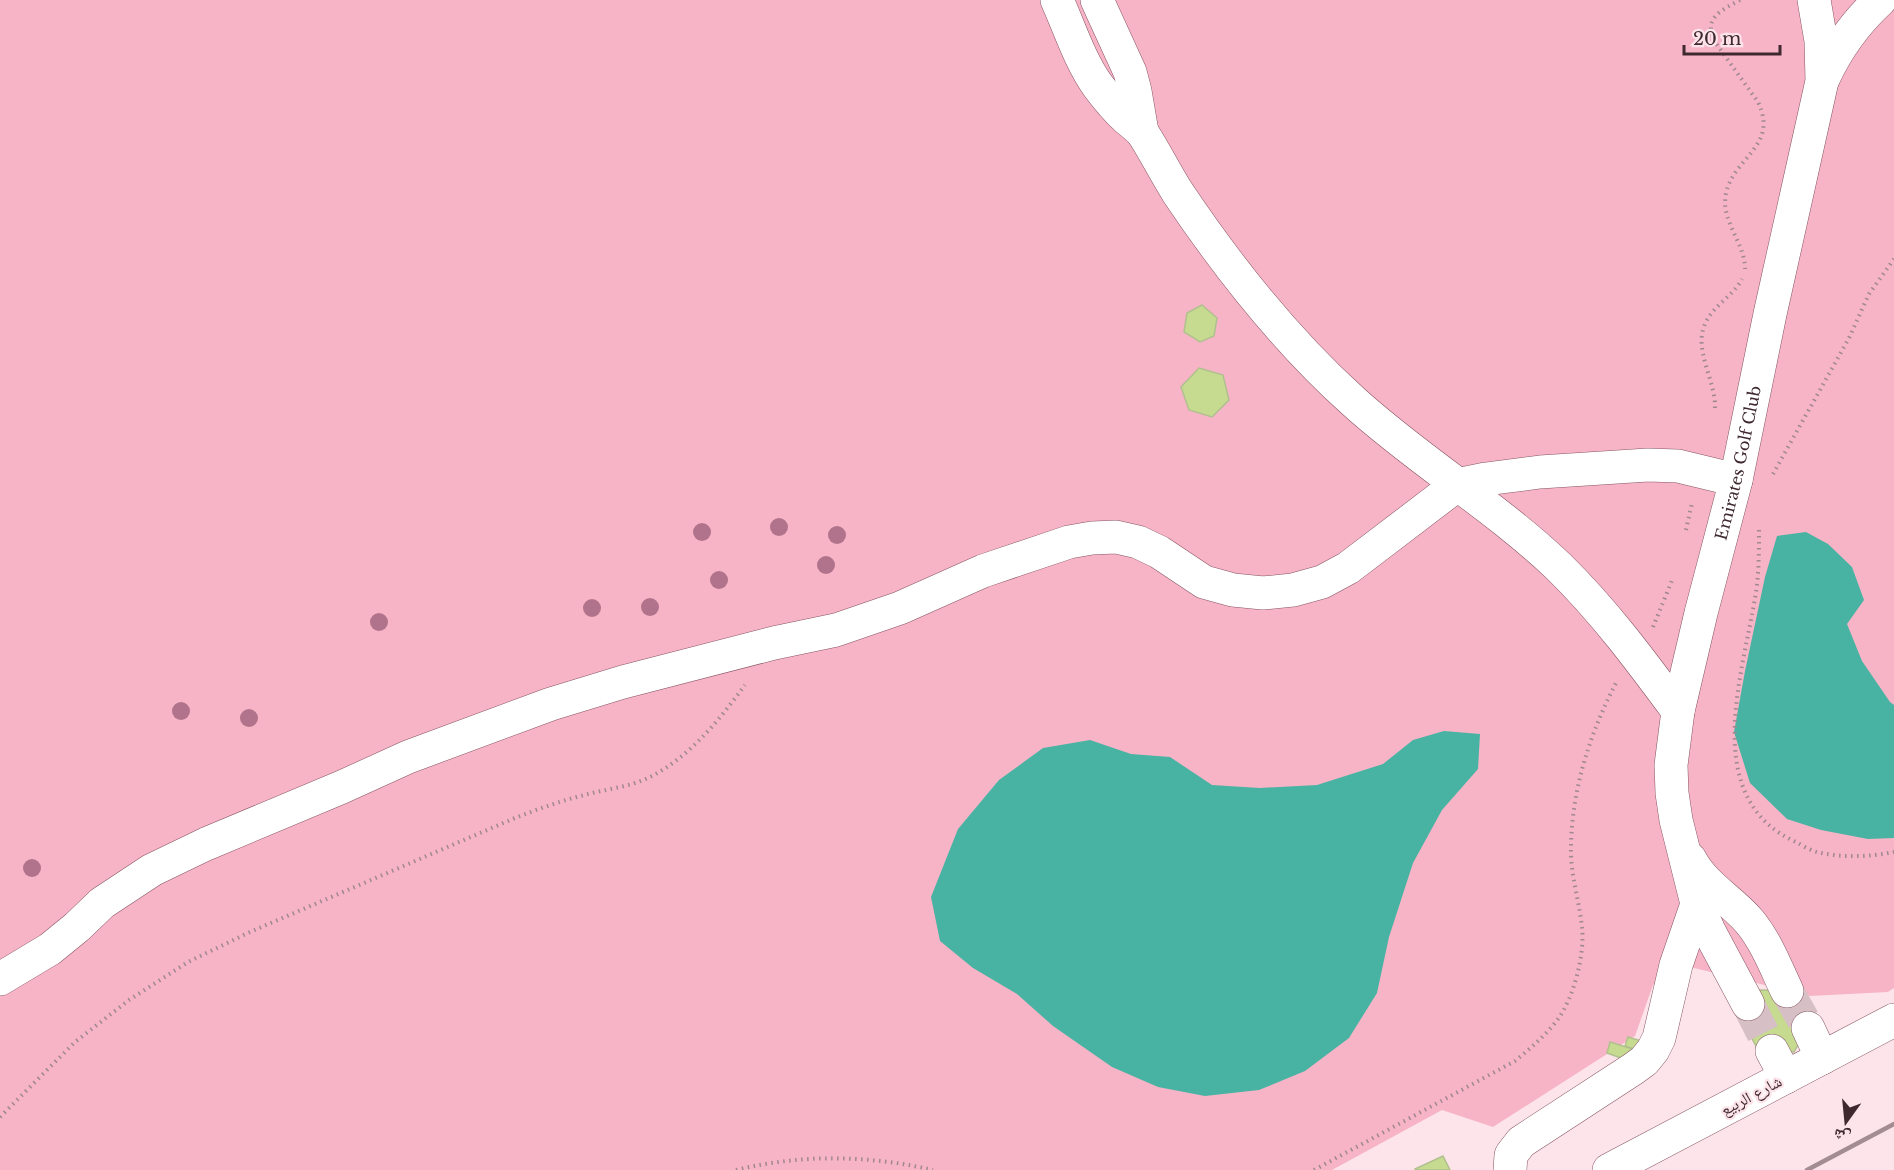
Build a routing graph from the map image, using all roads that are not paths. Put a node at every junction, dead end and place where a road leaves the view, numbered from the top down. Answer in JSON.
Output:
{"nodes":[{"id":1,"x":1057,"y":0,"type":"edge"},
{"id":2,"x":1097,"y":0,"type":"edge"},
{"id":3,"x":1814,"y":0,"type":"edge"},
{"id":4,"x":1837,"y":0,"type":"edge"},
{"id":5,"x":1875,"y":0,"type":"edge"},
{"id":6,"x":1880,"y":0,"type":"edge"},
{"id":7,"x":1822,"y":81,"type":"junction"},
{"id":8,"x":1142,"y":132,"type":"junction"},
{"id":9,"x":1737,"y":480,"type":"junction"},
{"id":10,"x":1457,"y":485,"type":"junction"},
{"id":11,"x":1678,"y":711,"type":"junction"},
{"id":12,"x":1684,"y":847,"type":"junction"},
{"id":13,"x":1697,"y":904,"type":"junction"},
{"id":14,"x":0,"y":979,"type":"edge"},
{"id":15,"x":1788,"y":991,"type":"tunnel mouth"},
{"id":16,"x":1748,"y":1004,"type":"tunnel mouth"},
{"id":17,"x":1894,"y":1020,"type":"edge"},
{"id":18,"x":1808,"y":1028,"type":"tunnel mouth"},
{"id":19,"x":1822,"y":1058,"type":"junction"},
{"id":20,"x":1510,"y":1170,"type":"edge"},
{"id":21,"x":1608,"y":1170,"type":"edge"}],
"edges":[{"from":1,"to":8,"type":"main road"},
{"from":2,"to":8,"type":"main road"},
{"from":3,"to":7,"type":"main road"},
{"from":4,"to":5,"type":"main road"},
{"from":6,"to":7,"type":"main road"},
{"from":7,"to":9,"type":"main road","name":"Emirates Golf Club"},
{"from":8,"to":10,"type":"main road"},
{"from":9,"to":10,"type":"main road"},
{"from":9,"to":11,"type":"main road","name":"Emirates Golf Club"},
{"from":10,"to":11,"type":"main road"},
{"from":10,"to":14,"type":"main road"},
{"from":11,"to":12,"type":"main road","name":"Emirates Golf Club"},
{"from":12,"to":13,"type":"main road","name":"Emirates Golf Club"},
{"from":12,"to":15,"type":"main road","name":"Emirates Golf Club"},
{"from":13,"to":16,"type":"main road","name":"Emirates Golf Club"},
{"from":13,"to":20,"type":"main road"},
{"from":17,"to":19,"type":"main road","name":"شارع الربيع"},
{"from":18,"to":19,"type":"main road"},
{"from":19,"to":21,"type":"main road","name":"شارع الربيع"}]}
